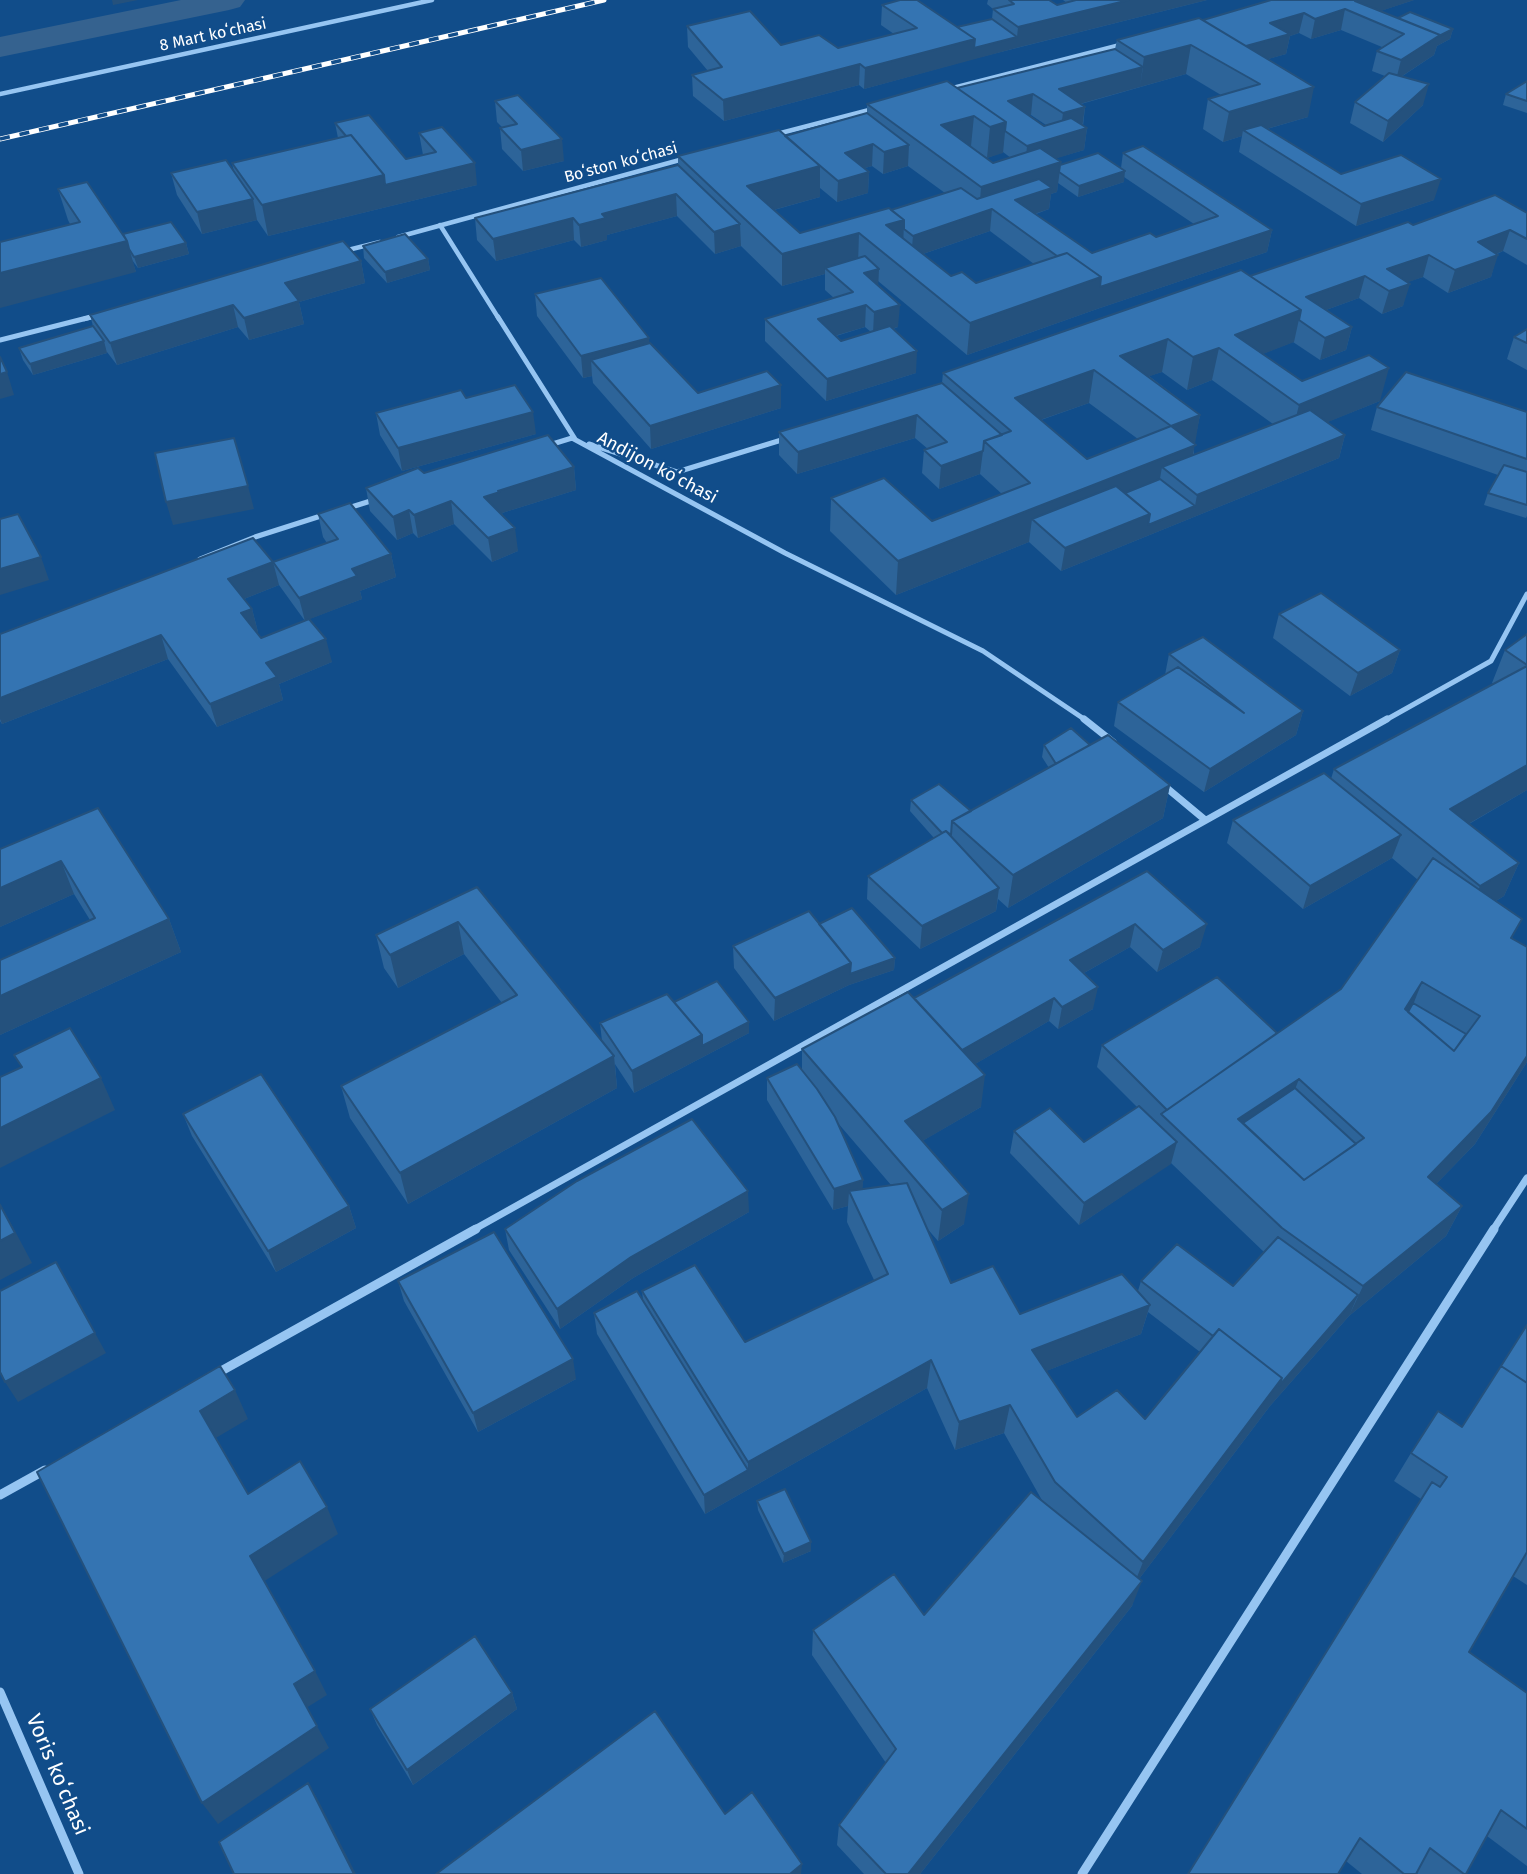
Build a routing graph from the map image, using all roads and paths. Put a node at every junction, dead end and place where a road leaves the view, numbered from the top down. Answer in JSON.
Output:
{"nodes":[{"id":1,"x":432,"y":0,"type":"edge"},
{"id":2,"x":1125,"y":44,"type":"edge"},
{"id":3,"x":937,"y":92,"type":"edge"},
{"id":4,"x":0,"y":94,"type":"edge"},
{"id":5,"x":883,"y":106,"type":"edge"},
{"id":6,"x":762,"y":138,"type":"edge"},
{"id":7,"x":695,"y":156,"type":"edge"},
{"id":8,"x":440,"y":225,"type":"junction"},
{"id":9,"x":334,"y":254,"type":"edge"},
{"id":10,"x":108,"y":313,"type":"edge"},
{"id":11,"x":0,"y":340,"type":"edge"},
{"id":12,"x":793,"y":436,"type":"edge"},
{"id":13,"x":572,"y":438,"type":"junction"},
{"id":14,"x":532,"y":450,"type":"edge"},
{"id":15,"x":387,"y":496,"type":"edge"},
{"id":16,"x":191,"y":562,"type":"edge"},
{"id":17,"x":1527,"y":594,"type":"edge"},
{"id":18,"x":1124,"y":751,"type":"edge"},
{"id":19,"x":1154,"y":776,"type":"edge"},
{"id":20,"x":1204,"y":819,"type":"junction"},
{"id":21,"x":1527,"y":1178,"type":"edge"},
{"id":22,"x":207,"y":1379,"type":"edge"},
{"id":23,"x":49,"y":1468,"type":"edge"},
{"id":24,"x":0,"y":1495,"type":"edge"},
{"id":25,"x":0,"y":1692,"type":"edge"},
{"id":26,"x":79,"y":1874,"type":"edge"},
{"id":27,"x":1082,"y":1874,"type":"edge"}],
"edges":[{"from":1,"to":4,"type":"street","name":"8 Mart koʻchasi"},
{"from":2,"to":3,"type":"street"},
{"from":5,"to":6,"type":"street"},
{"from":7,"to":8,"type":"street","name":"Boʻston koʻchasi"},
{"from":8,"to":9,"type":"street","name":"Boʻston koʻchasi"},
{"from":8,"to":13,"type":"street"},
{"from":10,"to":11,"type":"street"},
{"from":12,"to":13,"type":"street"},
{"from":13,"to":14,"type":"street","name":"Andijon koʻchasi"},
{"from":13,"to":18,"type":"street","name":"Andijon koʻchasi"},
{"from":15,"to":16,"type":"street"},
{"from":17,"to":20,"type":"street"},
{"from":19,"to":20,"type":"street"},
{"from":20,"to":22,"type":"street"},
{"from":21,"to":27,"type":"street"},
{"from":23,"to":24,"type":"street"},
{"from":25,"to":26,"type":"street","name":"Voris koʻchasi"}]}
